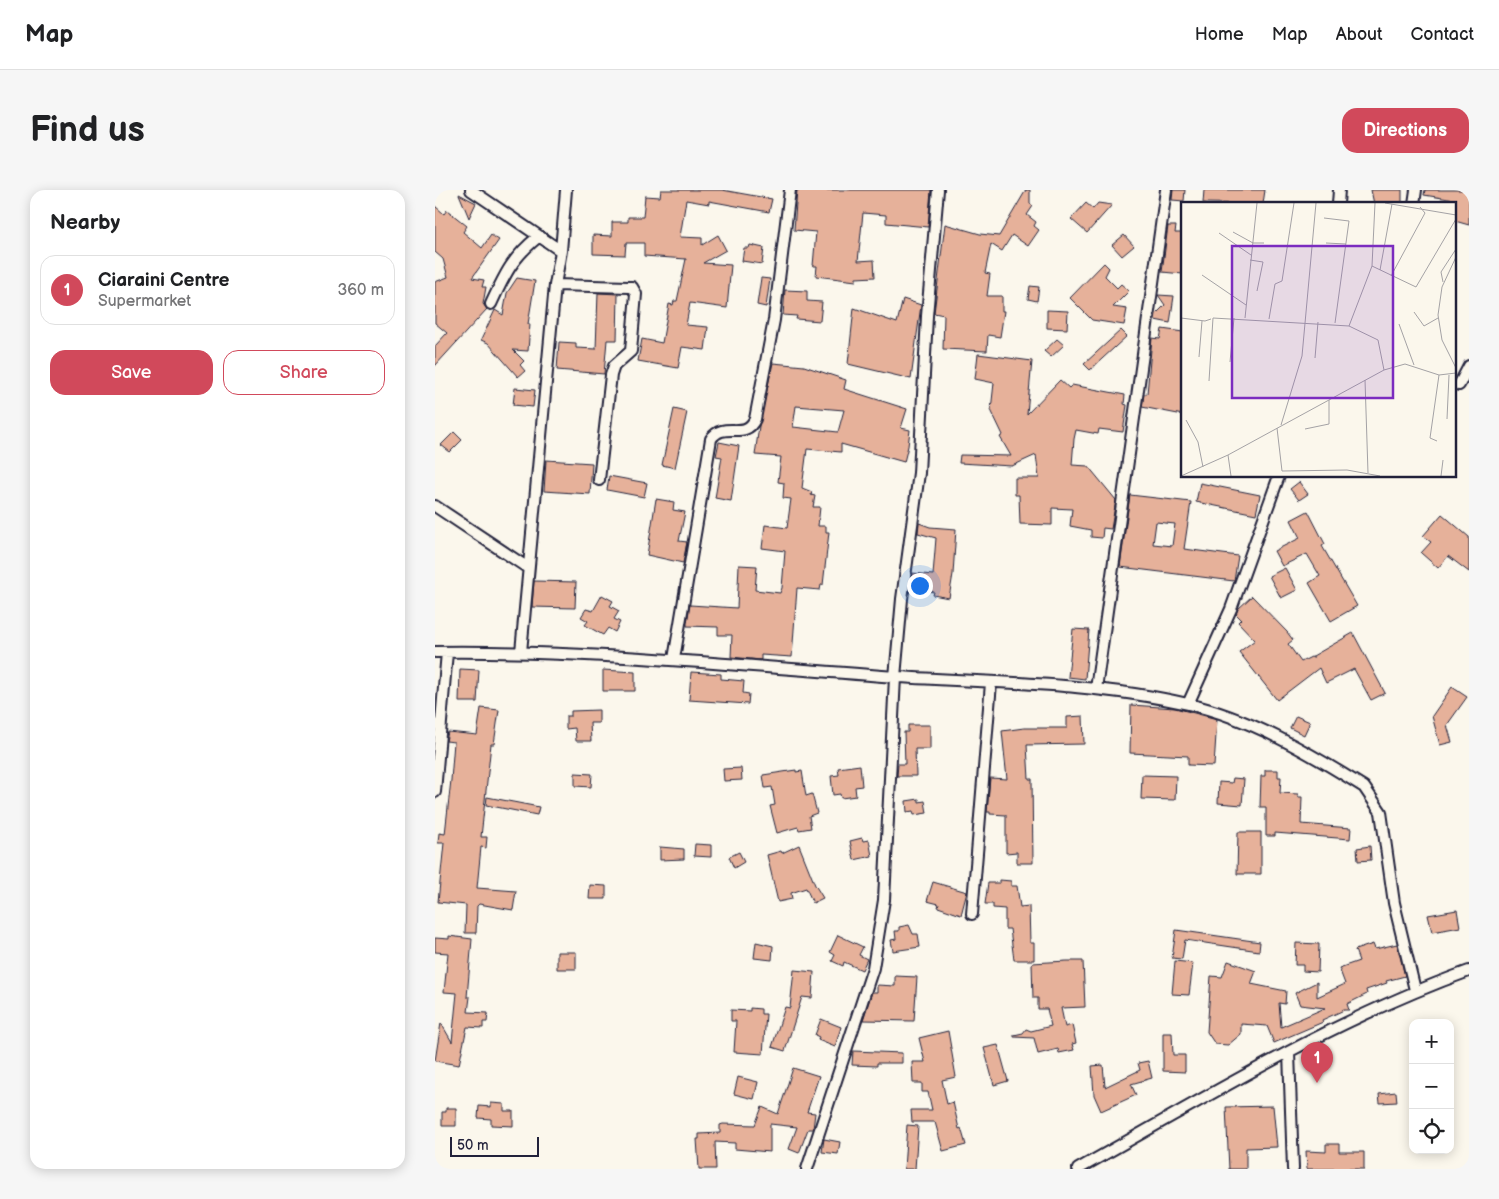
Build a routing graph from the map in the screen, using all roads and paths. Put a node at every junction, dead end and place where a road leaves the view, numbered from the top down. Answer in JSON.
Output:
{"nodes":[{"id":1,"x":471,"y":190,"type":"edge"},
{"id":2,"x":566,"y":190,"type":"edge"},
{"id":3,"x":790,"y":190,"type":"edge"},
{"id":4,"x":938,"y":190,"type":"edge"},
{"id":5,"x":1166,"y":190,"type":"edge"},
{"id":6,"x":538,"y":237,"type":"junction"},
{"id":7,"x":561,"y":252,"type":"junction"},
{"id":8,"x":555,"y":285,"type":"junction"},
{"id":9,"x":491,"y":304,"type":"dead end"},
{"id":10,"x":1469,"y":366,"type":"edge"},
{"id":11,"x":1457,"y":384,"type":"edge"},
{"id":12,"x":1469,"y":390,"type":"edge"},
{"id":13,"x":1278,"y":478,"type":"edge"},
{"id":14,"x":599,"y":480,"type":"dead end"},
{"id":15,"x":435,"y":506,"type":"edge"},
{"id":16,"x":528,"y":568,"type":"junction"},
{"id":17,"x":435,"y":652,"type":"edge"},
{"id":18,"x":447,"y":652,"type":"junction"},
{"id":19,"x":521,"y":652,"type":"junction"},
{"id":20,"x":674,"y":659,"type":"junction"},
{"id":21,"x":895,"y":677,"type":"junction"},
{"id":22,"x":991,"y":683,"type":"junction"},
{"id":23,"x":1096,"y":689,"type":"junction"},
{"id":24,"x":1188,"y":704,"type":"junction"},
{"id":25,"x":435,"y":792,"type":"edge"},
{"id":26,"x":972,"y":914,"type":"dead end"},
{"id":27,"x":1469,"y":971,"type":"edge"},
{"id":28,"x":1415,"y":990,"type":"junction"},
{"id":29,"x":1289,"y":1052,"type":"junction"},
{"id":30,"x":807,"y":1169,"type":"edge"},
{"id":31,"x":1078,"y":1169,"type":"edge"},
{"id":32,"x":1293,"y":1169,"type":"edge"}],
"edges":[{"from":1,"to":6,"type":"street"},
{"from":2,"to":7,"type":"street"},
{"from":3,"to":20,"type":"street"},
{"from":4,"to":21,"type":"street"},
{"from":5,"to":23,"type":"street"},
{"from":6,"to":7,"type":"street"},
{"from":6,"to":9,"type":"street"},
{"from":7,"to":8,"type":"street"},
{"from":8,"to":14,"type":"street"},
{"from":8,"to":16,"type":"street"},
{"from":10,"to":11,"type":"street"},
{"from":11,"to":12,"type":"street"},
{"from":13,"to":24,"type":"street"},
{"from":15,"to":16,"type":"street"},
{"from":16,"to":19,"type":"street"},
{"from":17,"to":18,"type":"street"},
{"from":18,"to":19,"type":"street"},
{"from":18,"to":25,"type":"street"},
{"from":19,"to":20,"type":"street"},
{"from":20,"to":21,"type":"street"},
{"from":21,"to":22,"type":"street"},
{"from":21,"to":30,"type":"street"},
{"from":22,"to":23,"type":"street"},
{"from":22,"to":26,"type":"street"},
{"from":23,"to":24,"type":"street"},
{"from":24,"to":28,"type":"street"},
{"from":27,"to":28,"type":"street"},
{"from":28,"to":29,"type":"street"},
{"from":29,"to":31,"type":"street"},
{"from":29,"to":32,"type":"street"}]}
